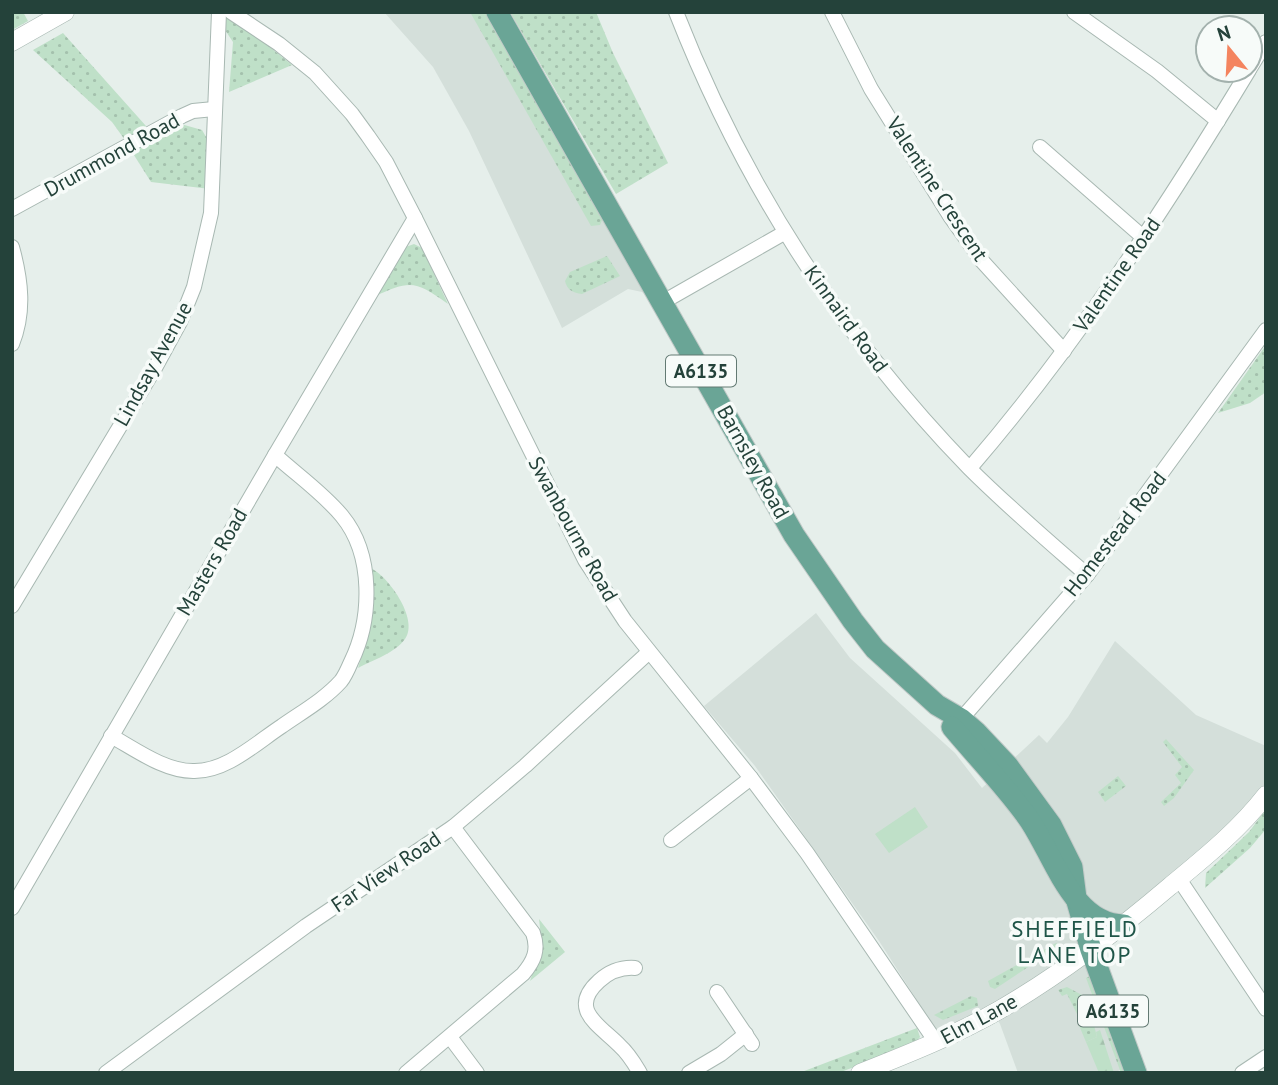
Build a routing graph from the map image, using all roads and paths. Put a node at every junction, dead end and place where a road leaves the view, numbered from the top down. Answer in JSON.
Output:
{"nodes":[{"id":1,"x":65,"y":12,"type":"edge"},
{"id":2,"x":219,"y":12,"type":"edge"},
{"id":3,"x":231,"y":12,"type":"edge"},
{"id":4,"x":497,"y":12,"type":"edge"},
{"id":5,"x":676,"y":12,"type":"edge"},
{"id":6,"x":832,"y":12,"type":"edge"},
{"id":7,"x":1074,"y":12,"type":"edge"},
{"id":8,"x":12,"y":42,"type":"edge"},
{"id":9,"x":1241,"y":84,"type":"edge"},
{"id":10,"x":214,"y":109,"type":"junction"},
{"id":11,"x":1218,"y":121,"type":"junction"},
{"id":12,"x":1040,"y":147,"type":"dead end"},
{"id":13,"x":12,"y":209,"type":"edge"},
{"id":14,"x":415,"y":218,"type":"junction"},
{"id":15,"x":784,"y":233,"type":"junction"},
{"id":16,"x":1144,"y":238,"type":"junction"},
{"id":17,"x":12,"y":247,"type":"edge"},
{"id":18,"x":663,"y":302,"type":"junction"},
{"id":19,"x":1266,"y":330,"type":"edge"},
{"id":20,"x":12,"y":344,"type":"edge"},
{"id":21,"x":1064,"y":351,"type":"junction"},
{"id":22,"x":275,"y":455,"type":"junction"},
{"id":23,"x":970,"y":468,"type":"junction"},
{"id":24,"x":1087,"y":575,"type":"junction"},
{"id":25,"x":13,"y":602,"type":"edge"},
{"id":26,"x":649,"y":652,"type":"junction"},
{"id":27,"x":957,"y":723,"type":"junction"},
{"id":28,"x":111,"y":736,"type":"junction"},
{"id":29,"x":751,"y":778,"type":"junction"},
{"id":30,"x":1266,"y":795,"type":"edge"},
{"id":31,"x":453,"y":827,"type":"junction"},
{"id":32,"x":671,"y":840,"type":"dead end"},
{"id":33,"x":1179,"y":879,"type":"junction"},
{"id":34,"x":1076,"y":898,"type":"junction"},
{"id":35,"x":13,"y":907,"type":"edge"},
{"id":36,"x":1124,"y":925,"type":"junction"},
{"id":37,"x":1091,"y":950,"type":"junction"},
{"id":38,"x":635,"y":968,"type":"dead end"},
{"id":39,"x":717,"y":992,"type":"dead end"},
{"id":40,"x":1266,"y":1009,"type":"edge"},
{"id":41,"x":450,"y":1037,"type":"junction"},
{"id":42,"x":936,"y":1042,"type":"junction"},
{"id":43,"x":1266,"y":1057,"type":"edge"},
{"id":44,"x":107,"y":1073,"type":"edge"},
{"id":45,"x":405,"y":1073,"type":"edge"},
{"id":46,"x":477,"y":1073,"type":"edge"},
{"id":47,"x":640,"y":1073,"type":"edge"},
{"id":48,"x":689,"y":1073,"type":"edge"},
{"id":49,"x":860,"y":1073,"type":"edge"},
{"id":50,"x":1136,"y":1073,"type":"edge"},
{"id":51,"x":1242,"y":1073,"type":"edge"}],
"edges":[{"from":1,"to":8,"type":"street"},
{"from":2,"to":10,"type":"street","name":"Lindsay Avenue"},
{"from":3,"to":14,"type":"street","name":"Swanbourne Road"},
{"from":4,"to":18,"type":"main road","name":"Barnsley Road","number":"A6135"},
{"from":5,"to":15,"type":"street","name":"Kinnaird Road"},
{"from":6,"to":21,"type":"street","name":"Valentine Crescent"},
{"from":7,"to":11,"type":"street"},
{"from":9,"to":11,"type":"street","name":"Valentine Road"},
{"from":10,"to":13,"type":"street","name":"Drummond Road"},
{"from":10,"to":25,"type":"street","name":"Lindsay Avenue"},
{"from":11,"to":16,"type":"street","name":"Valentine Road"},
{"from":12,"to":16,"type":"street"},
{"from":14,"to":22,"type":"street","name":"Masters Road"},
{"from":14,"to":26,"type":"street","name":"Swanbourne Road"},
{"from":15,"to":18,"type":"street"},
{"from":15,"to":23,"type":"street","name":"Kinnaird Road"},
{"from":16,"to":21,"type":"street","name":"Valentine Road"},
{"from":17,"to":20,"type":"street"},
{"from":18,"to":27,"type":"main road","name":"Barnsley Road","number":"A6135"},
{"from":19,"to":24,"type":"street","name":"Homestead Road"},
{"from":21,"to":23,"type":"street","name":"Valentine Road"},
{"from":22,"to":28,"type":"street","name":"Masters Road"},
{"from":22,"to":28,"type":"street"},
{"from":23,"to":24,"type":"street","name":"Kinnaird Road"},
{"from":24,"to":27,"type":"street","name":"Homestead Road"},
{"from":26,"to":29,"type":"street","name":"Swanbourne Road"},
{"from":26,"to":31,"type":"street","name":"Far View Road"},
{"from":27,"to":34,"type":"main road","name":"Barnsley Road","number":"A6135"},
{"from":28,"to":35,"type":"street","name":"Masters Road"},
{"from":29,"to":32,"type":"street"},
{"from":29,"to":42,"type":"street","name":"Swanbourne Road"},
{"from":30,"to":33,"type":"street","name":"Elm Lane"},
{"from":31,"to":41,"type":"street"},
{"from":31,"to":44,"type":"street","name":"Far View Road"},
{"from":33,"to":36,"type":"street","name":"Elm Lane"},
{"from":33,"to":40,"type":"street"},
{"from":34,"to":36,"type":"main road"},
{"from":34,"to":37,"type":"main road","name":"Barnsley Road","number":"A6135"},
{"from":36,"to":37,"type":"street","name":"Elm Lane"},
{"from":37,"to":42,"type":"street","name":"Elm Lane"},
{"from":37,"to":50,"type":"main road","name":"Barnsley Road","number":"A6135"},
{"from":38,"to":47,"type":"street"},
{"from":39,"to":48,"type":"street"},
{"from":41,"to":45,"type":"street"},
{"from":41,"to":46,"type":"street"},
{"from":42,"to":49,"type":"street","name":"Elm Lane"},
{"from":43,"to":51,"type":"street"}]}
